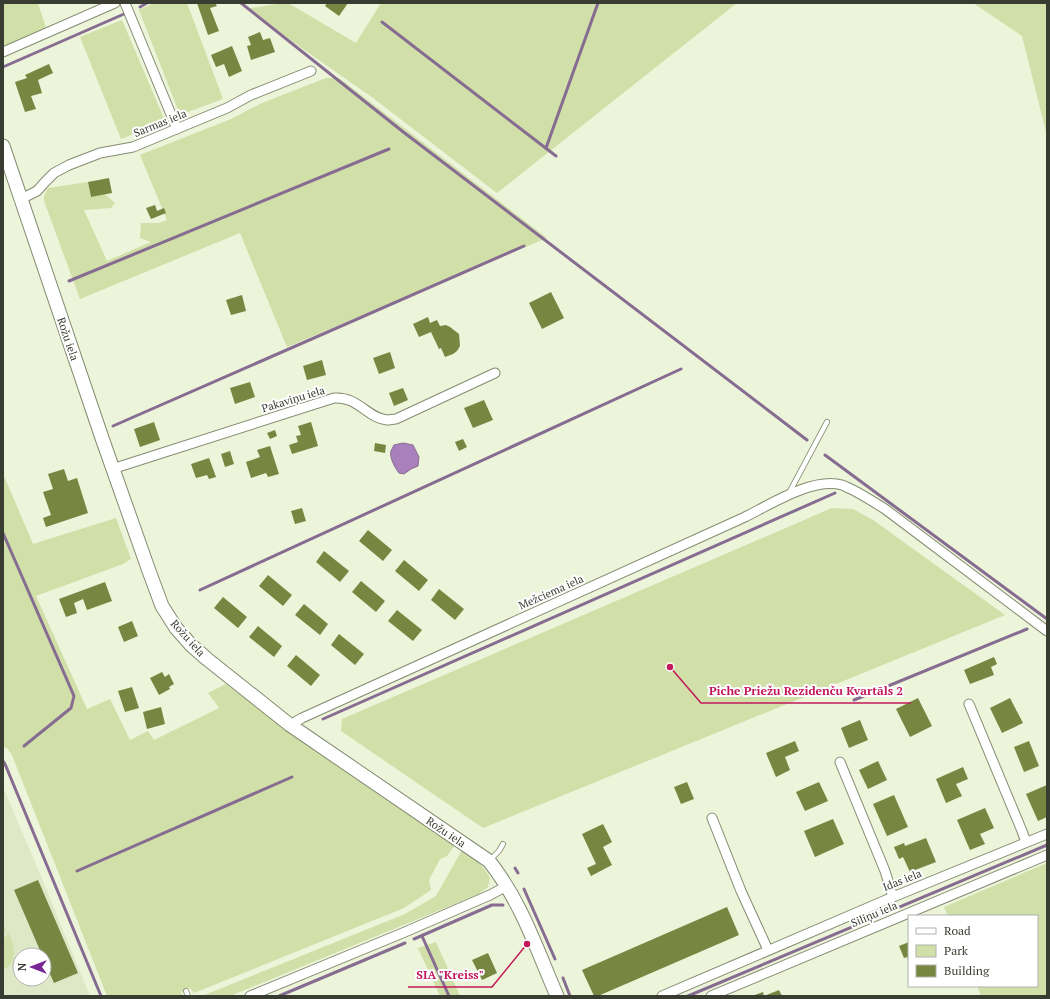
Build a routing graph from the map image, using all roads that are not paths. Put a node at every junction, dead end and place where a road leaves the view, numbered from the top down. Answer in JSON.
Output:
{"nodes":[{"id":1,"x":115,"y":3,"type":"edge"},
{"id":2,"x":124,"y":3,"type":"edge"},
{"id":3,"x":3,"y":52,"type":"edge"},
{"id":4,"x":311,"y":71,"type":"dead end"},
{"id":5,"x":177,"y":129,"type":"junction"},
{"id":6,"x":3,"y":146,"type":"edge"},
{"id":7,"x":21,"y":199,"type":"junction"},
{"id":8,"x":495,"y":373,"type":"dead end"},
{"id":9,"x":827,"y":422,"type":"dead end"},
{"id":10,"x":112,"y":469,"type":"junction"},
{"id":11,"x":787,"y":496,"type":"junction"},
{"id":12,"x":1047,"y":631,"type":"edge"},
{"id":13,"x":969,"y":704,"type":"dead end"},
{"id":14,"x":290,"y":725,"type":"junction"},
{"id":15,"x":840,"y":762,"type":"dead end"},
{"id":16,"x":712,"y":818,"type":"dead end"},
{"id":17,"x":1047,"y":834,"type":"edge"},
{"id":18,"x":1026,"y":842,"type":"junction"},
{"id":19,"x":503,"y":844,"type":"dead end"},
{"id":20,"x":1047,"y":855,"type":"edge"},
{"id":21,"x":489,"y":861,"type":"junction"},
{"id":22,"x":507,"y":886,"type":"junction"},
{"id":23,"x":893,"y":897,"type":"junction"},
{"id":24,"x":768,"y":950,"type":"junction"},
{"id":25,"x":250,"y":996,"type":"edge"},
{"id":26,"x":557,"y":996,"type":"edge"},
{"id":27,"x":662,"y":996,"type":"edge"},
{"id":28,"x":711,"y":996,"type":"edge"}],
"edges":[{"from":1,"to":3,"type":"street"},
{"from":2,"to":5,"type":"street"},
{"from":4,"to":5,"type":"street","name":"Sarmas iela"},
{"from":5,"to":7,"type":"street","name":"Sarmas iela"},
{"from":6,"to":7,"type":"street","name":"Rožu iela"},
{"from":7,"to":10,"type":"street","name":"Rožu iela"},
{"from":8,"to":10,"type":"street","name":"Pakaviņu iela"},
{"from":9,"to":11,"type":"lane"},
{"from":10,"to":14,"type":"street","name":"Rožu iela"},
{"from":11,"to":12,"type":"street","name":"Mežciema iela"},
{"from":11,"to":14,"type":"street","name":"Mežciema iela"},
{"from":13,"to":18,"type":"street"},
{"from":14,"to":21,"type":"street","name":"Rožu iela"},
{"from":15,"to":23,"type":"street"},
{"from":16,"to":24,"type":"street"},
{"from":17,"to":18,"type":"street","name":"Idas iela"},
{"from":18,"to":23,"type":"street","name":"Idas iela"},
{"from":19,"to":21,"type":"lane"},
{"from":20,"to":28,"type":"street","name":"Siliņu iela"},
{"from":21,"to":22,"type":"street","name":"Rožu iela"},
{"from":22,"to":25,"type":"street"},
{"from":22,"to":26,"type":"street","name":"Rožu iela"},
{"from":23,"to":24,"type":"street","name":"Idas iela"},
{"from":24,"to":27,"type":"street","name":"Idas iela"}]}
